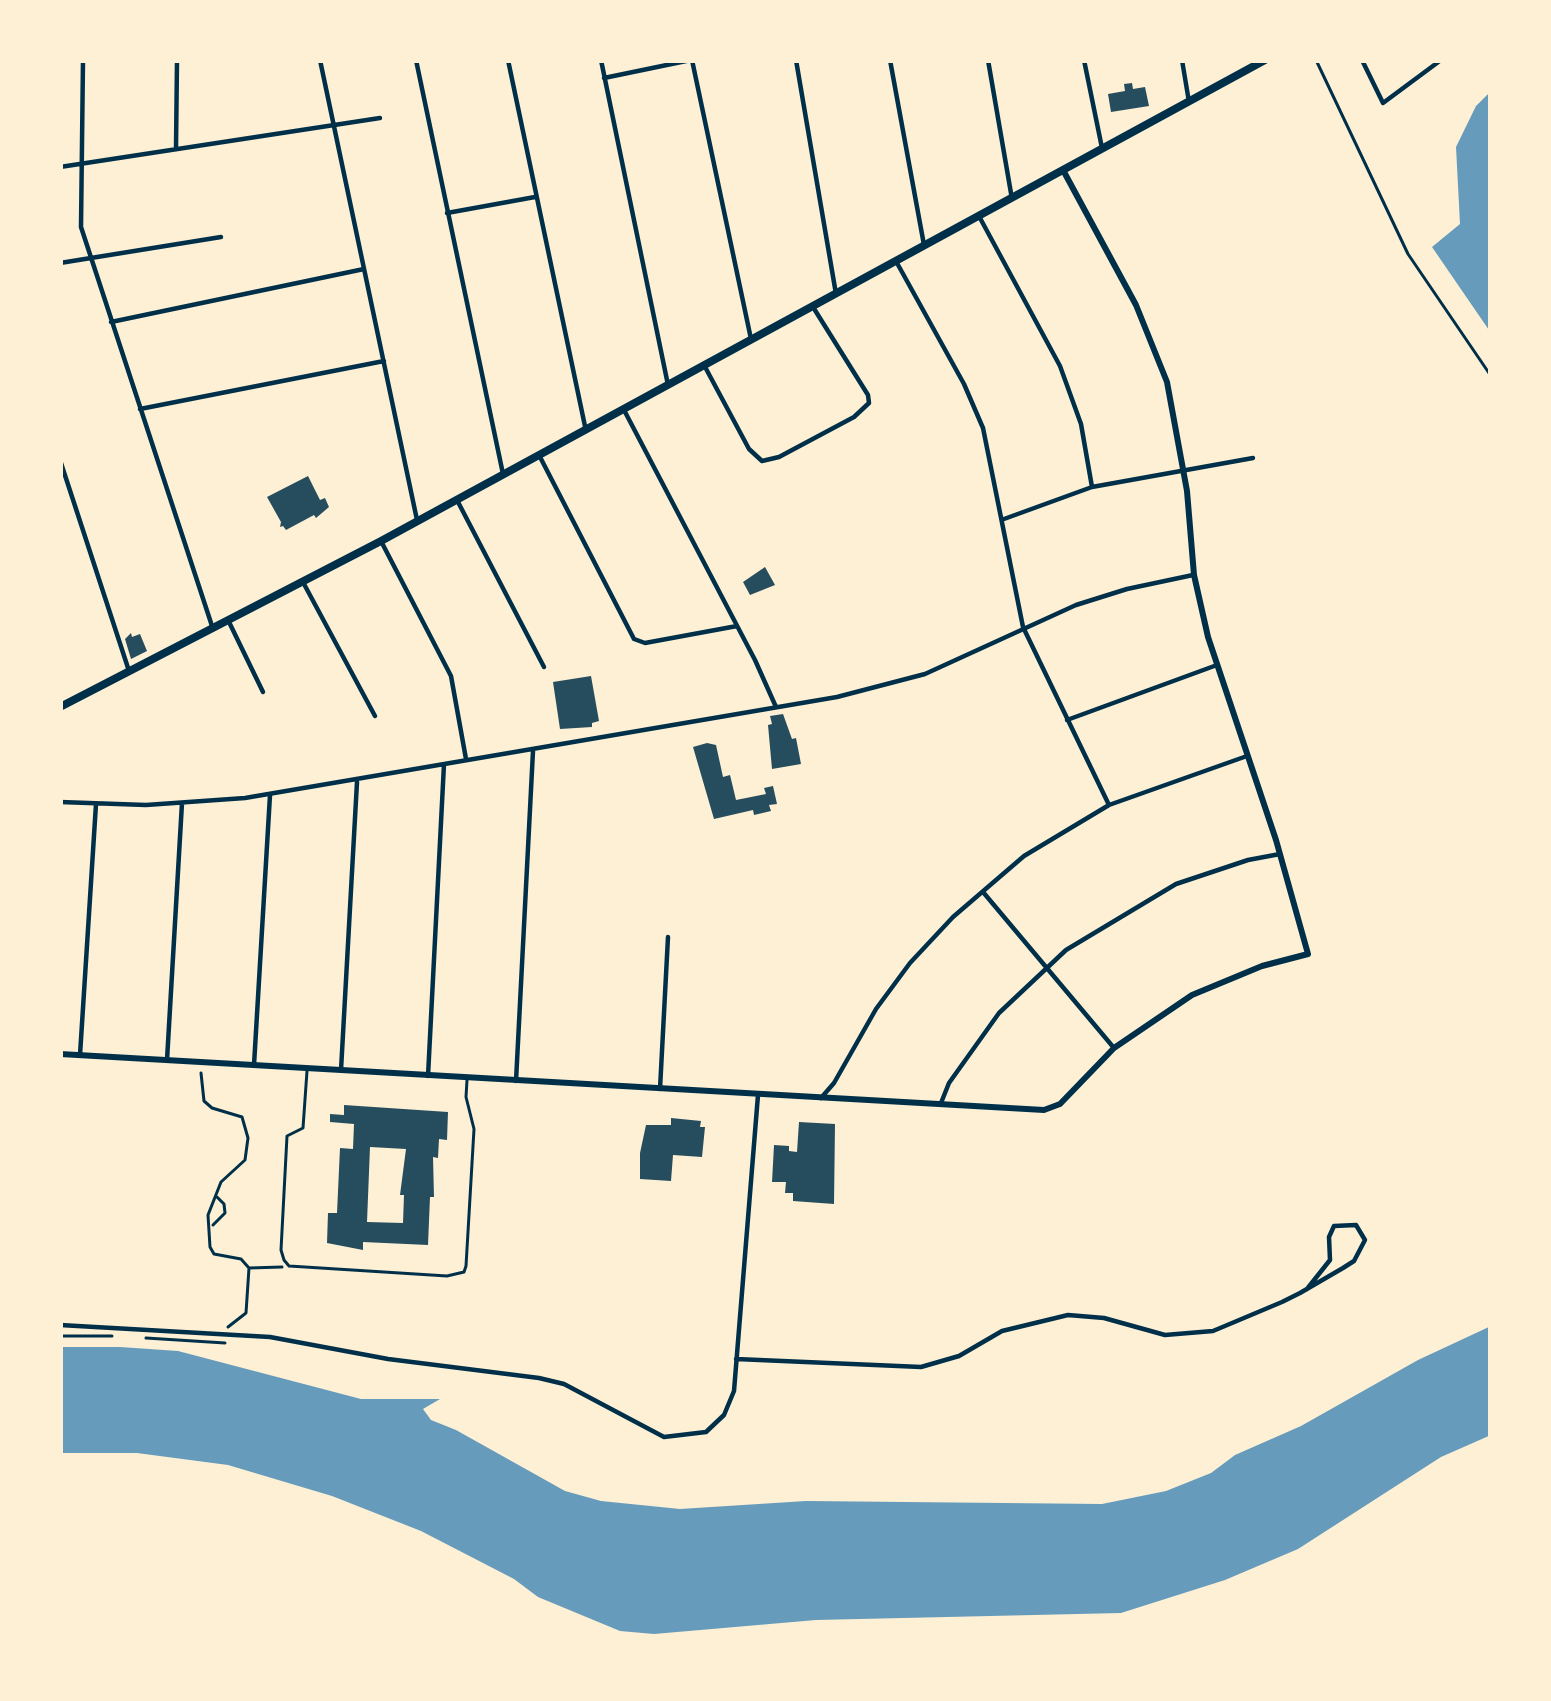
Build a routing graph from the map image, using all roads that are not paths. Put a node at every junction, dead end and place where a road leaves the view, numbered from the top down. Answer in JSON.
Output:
{"nodes":[{"id":1,"x":83,"y":60,"type":"edge"},
{"id":2,"x":177,"y":60,"type":"edge"},
{"id":3,"x":320,"y":60,"type":"edge"},
{"id":4,"x":416,"y":60,"type":"edge"},
{"id":5,"x":508,"y":60,"type":"edge"},
{"id":6,"x":601,"y":60,"type":"edge"},
{"id":7,"x":691,"y":60,"type":"edge"},
{"id":8,"x":796,"y":60,"type":"edge"},
{"id":9,"x":890,"y":60,"type":"edge"},
{"id":10,"x":988,"y":60,"type":"edge"},
{"id":11,"x":1084,"y":60,"type":"edge"},
{"id":12,"x":1182,"y":60,"type":"edge"},
{"id":13,"x":1264,"y":60,"type":"edge"},
{"id":14,"x":1316,"y":60,"type":"edge"},
{"id":15,"x":1362,"y":60,"type":"edge"},
{"id":16,"x":1441,"y":60,"type":"edge"},
{"id":17,"x":604,"y":78,"type":"junction"},
{"id":18,"x":1189,"y":102,"type":"junction"},
{"id":19,"x":380,"y":118,"type":"dead end"},
{"id":20,"x":336,"y":124,"type":"junction"},
{"id":21,"x":176,"y":148,"type":"junction"},
{"id":22,"x":1102,"y":148,"type":"junction"},
{"id":23,"x":82,"y":163,"type":"junction"},
{"id":24,"x":60,"y":167,"type":"edge"},
{"id":25,"x":1063,"y":170,"type":"junction"},
{"id":26,"x":536,"y":197,"type":"junction"},
{"id":27,"x":1012,"y":199,"type":"junction"},
{"id":28,"x":447,"y":213,"type":"junction"},
{"id":29,"x":979,"y":216,"type":"junction"},
{"id":30,"x":221,"y":237,"type":"dead end"},
{"id":31,"x":924,"y":245,"type":"junction"},
{"id":32,"x":91,"y":258,"type":"junction"},
{"id":33,"x":896,"y":261,"type":"junction"},
{"id":34,"x":60,"y":263,"type":"edge"},
{"id":35,"x":365,"y":268,"type":"junction"},
{"id":36,"x":836,"y":294,"type":"junction"},
{"id":37,"x":813,"y":307,"type":"junction"},
{"id":38,"x":111,"y":322,"type":"junction"},
{"id":39,"x":751,"y":339,"type":"junction"},
{"id":40,"x":384,"y":361,"type":"junction"},
{"id":41,"x":704,"y":365,"type":"junction"},
{"id":42,"x":1491,"y":376,"type":"edge"},
{"id":43,"x":668,"y":385,"type":"junction"},
{"id":44,"x":140,"y":410,"type":"junction"},
{"id":45,"x":624,"y":410,"type":"junction"},
{"id":46,"x":586,"y":430,"type":"junction"},
{"id":47,"x":538,"y":455,"type":"junction"},
{"id":48,"x":1253,"y":458,"type":"dead end"},
{"id":49,"x":60,"y":460,"type":"edge"},
{"id":50,"x":1184,"y":470,"type":"junction"},
{"id":51,"x":503,"y":474,"type":"junction"},
{"id":52,"x":1092,"y":488,"type":"junction"},
{"id":53,"x":456,"y":498,"type":"junction"},
{"id":54,"x":1004,"y":518,"type":"junction"},
{"id":55,"x":417,"y":520,"type":"junction"},
{"id":56,"x":380,"y":541,"type":"junction"},
{"id":57,"x":1194,"y":575,"type":"junction"},
{"id":58,"x":302,"y":581,"type":"junction"},
{"id":59,"x":228,"y":621,"type":"junction"},
{"id":60,"x":737,"y":626,"type":"junction"},
{"id":61,"x":1023,"y":628,"type":"junction"},
{"id":62,"x":213,"y":629,"type":"junction"},
{"id":63,"x":1217,"y":665,"type":"junction"},
{"id":64,"x":544,"y":667,"type":"dead end"},
{"id":65,"x":130,"y":671,"type":"junction"},
{"id":66,"x":262,"y":692,"type":"dead end"},
{"id":67,"x":776,"y":706,"type":"junction"},
{"id":68,"x":60,"y":707,"type":"edge"},
{"id":69,"x":375,"y":716,"type":"dead end"},
{"id":70,"x":1067,"y":720,"type":"junction"},
{"id":71,"x":533,"y":748,"type":"junction"},
{"id":72,"x":1247,"y":756,"type":"junction"},
{"id":73,"x":466,"y":759,"type":"junction"},
{"id":74,"x":444,"y":764,"type":"junction"},
{"id":75,"x":357,"y":781,"type":"junction"},
{"id":76,"x":270,"y":794,"type":"junction"},
{"id":77,"x":60,"y":802,"type":"edge"},
{"id":78,"x":182,"y":803,"type":"junction"},
{"id":79,"x":96,"y":804,"type":"junction"},
{"id":80,"x":1109,"y":806,"type":"junction"},
{"id":81,"x":1280,"y":854,"type":"junction"},
{"id":82,"x":982,"y":892,"type":"junction"},
{"id":83,"x":668,"y":937,"type":"dead end"},
{"id":84,"x":1045,"y":967,"type":"junction"},
{"id":85,"x":1114,"y":1048,"type":"junction"},
{"id":86,"x":60,"y":1054,"type":"edge"},
{"id":87,"x":80,"y":1055,"type":"junction"},
{"id":88,"x":167,"y":1060,"type":"junction"},
{"id":89,"x":254,"y":1065,"type":"junction"},
{"id":90,"x":308,"y":1068,"type":"junction"},
{"id":91,"x":341,"y":1070,"type":"junction"},
{"id":92,"x":428,"y":1076,"type":"junction"},
{"id":93,"x":467,"y":1078,"type":"junction"},
{"id":94,"x":516,"y":1081,"type":"junction"},
{"id":95,"x":660,"y":1089,"type":"junction"},
{"id":96,"x":758,"y":1095,"type":"junction"},
{"id":97,"x":821,"y":1098,"type":"junction"},
{"id":98,"x":941,"y":1103,"type":"junction"},
{"id":99,"x":1307,"y":1289,"type":"junction"},
{"id":100,"x":60,"y":1325,"type":"edge"},
{"id":101,"x":736,"y":1359,"type":"junction"}],
"edges":[{"from":1,"to":23,"type":"street"},
{"from":2,"to":21,"type":"street"},
{"from":3,"to":20,"type":"street"},
{"from":4,"to":28,"type":"street"},
{"from":5,"to":26,"type":"street"},
{"from":6,"to":17,"type":"street"},
{"from":7,"to":17,"type":"street"},
{"from":7,"to":39,"type":"street"},
{"from":8,"to":36,"type":"street"},
{"from":9,"to":31,"type":"street"},
{"from":10,"to":27,"type":"street"},
{"from":11,"to":22,"type":"street"},
{"from":12,"to":18,"type":"street"},
{"from":13,"to":18,"type":"main road"},
{"from":14,"to":42,"type":"lane"},
{"from":15,"to":16,"type":"street"},
{"from":17,"to":43,"type":"street"},
{"from":18,"to":22,"type":"main road"},
{"from":19,"to":20,"type":"street"},
{"from":20,"to":21,"type":"street"},
{"from":20,"to":35,"type":"street"},
{"from":21,"to":23,"type":"street"},
{"from":22,"to":25,"type":"main road"},
{"from":23,"to":24,"type":"street"},
{"from":23,"to":32,"type":"street"},
{"from":25,"to":27,"type":"main road"},
{"from":25,"to":50,"type":"street"},
{"from":26,"to":28,"type":"street"},
{"from":26,"to":46,"type":"street"},
{"from":27,"to":29,"type":"main road"},
{"from":28,"to":51,"type":"street"},
{"from":29,"to":31,"type":"main road"},
{"from":29,"to":52,"type":"street"},
{"from":30,"to":32,"type":"street"},
{"from":31,"to":33,"type":"main road"},
{"from":32,"to":34,"type":"street"},
{"from":32,"to":38,"type":"street"},
{"from":33,"to":36,"type":"main road"},
{"from":33,"to":54,"type":"street"},
{"from":35,"to":38,"type":"street"},
{"from":35,"to":40,"type":"street"},
{"from":36,"to":37,"type":"main road"},
{"from":37,"to":39,"type":"main road"},
{"from":37,"to":41,"type":"street"},
{"from":38,"to":44,"type":"street"},
{"from":39,"to":41,"type":"main road"},
{"from":40,"to":44,"type":"street"},
{"from":40,"to":55,"type":"street"},
{"from":41,"to":43,"type":"main road"},
{"from":43,"to":45,"type":"main road"},
{"from":44,"to":62,"type":"street"},
{"from":45,"to":46,"type":"main road"},
{"from":45,"to":60,"type":"street"},
{"from":46,"to":47,"type":"main road"},
{"from":47,"to":51,"type":"main road"},
{"from":47,"to":60,"type":"street"},
{"from":48,"to":50,"type":"street"},
{"from":49,"to":65,"type":"street"},
{"from":50,"to":52,"type":"street"},
{"from":50,"to":57,"type":"street"},
{"from":51,"to":53,"type":"main road"},
{"from":52,"to":54,"type":"street"},
{"from":53,"to":55,"type":"main road"},
{"from":53,"to":64,"type":"street"},
{"from":54,"to":61,"type":"street"},
{"from":55,"to":56,"type":"main road"},
{"from":56,"to":58,"type":"main road"},
{"from":56,"to":73,"type":"street"},
{"from":57,"to":61,"type":"street"},
{"from":57,"to":63,"type":"street"},
{"from":58,"to":59,"type":"main road"},
{"from":58,"to":69,"type":"street"},
{"from":59,"to":62,"type":"main road"},
{"from":59,"to":66,"type":"street"},
{"from":60,"to":67,"type":"street"},
{"from":61,"to":67,"type":"street"},
{"from":61,"to":70,"type":"street"},
{"from":62,"to":65,"type":"main road"},
{"from":63,"to":70,"type":"street"},
{"from":63,"to":72,"type":"street"},
{"from":65,"to":68,"type":"main road"},
{"from":67,"to":71,"type":"street"},
{"from":70,"to":80,"type":"street"},
{"from":71,"to":73,"type":"street"},
{"from":71,"to":94,"type":"street"},
{"from":72,"to":80,"type":"street"},
{"from":72,"to":81,"type":"street"},
{"from":73,"to":74,"type":"street"},
{"from":74,"to":75,"type":"street"},
{"from":74,"to":92,"type":"street"},
{"from":75,"to":76,"type":"street"},
{"from":75,"to":91,"type":"street"},
{"from":76,"to":78,"type":"street"},
{"from":76,"to":89,"type":"street"},
{"from":77,"to":79,"type":"street"},
{"from":78,"to":79,"type":"street"},
{"from":78,"to":88,"type":"street"},
{"from":79,"to":87,"type":"street"},
{"from":80,"to":82,"type":"street"},
{"from":81,"to":84,"type":"street"},
{"from":81,"to":85,"type":"street"},
{"from":82,"to":84,"type":"street"},
{"from":82,"to":97,"type":"street"},
{"from":83,"to":95,"type":"street"},
{"from":84,"to":85,"type":"street"},
{"from":84,"to":98,"type":"street"},
{"from":85,"to":98,"type":"street"},
{"from":86,"to":87,"type":"street"},
{"from":87,"to":88,"type":"street"},
{"from":88,"to":89,"type":"street"},
{"from":89,"to":90,"type":"street"},
{"from":90,"to":91,"type":"street"},
{"from":90,"to":93,"type":"lane"},
{"from":91,"to":92,"type":"street"},
{"from":92,"to":93,"type":"street"},
{"from":93,"to":94,"type":"street"},
{"from":94,"to":95,"type":"street"},
{"from":95,"to":96,"type":"street"},
{"from":96,"to":97,"type":"street"},
{"from":96,"to":101,"type":"street"},
{"from":97,"to":98,"type":"street"},
{"from":99,"to":99,"type":"street"},
{"from":99,"to":101,"type":"street"},
{"from":100,"to":101,"type":"street"}]}
